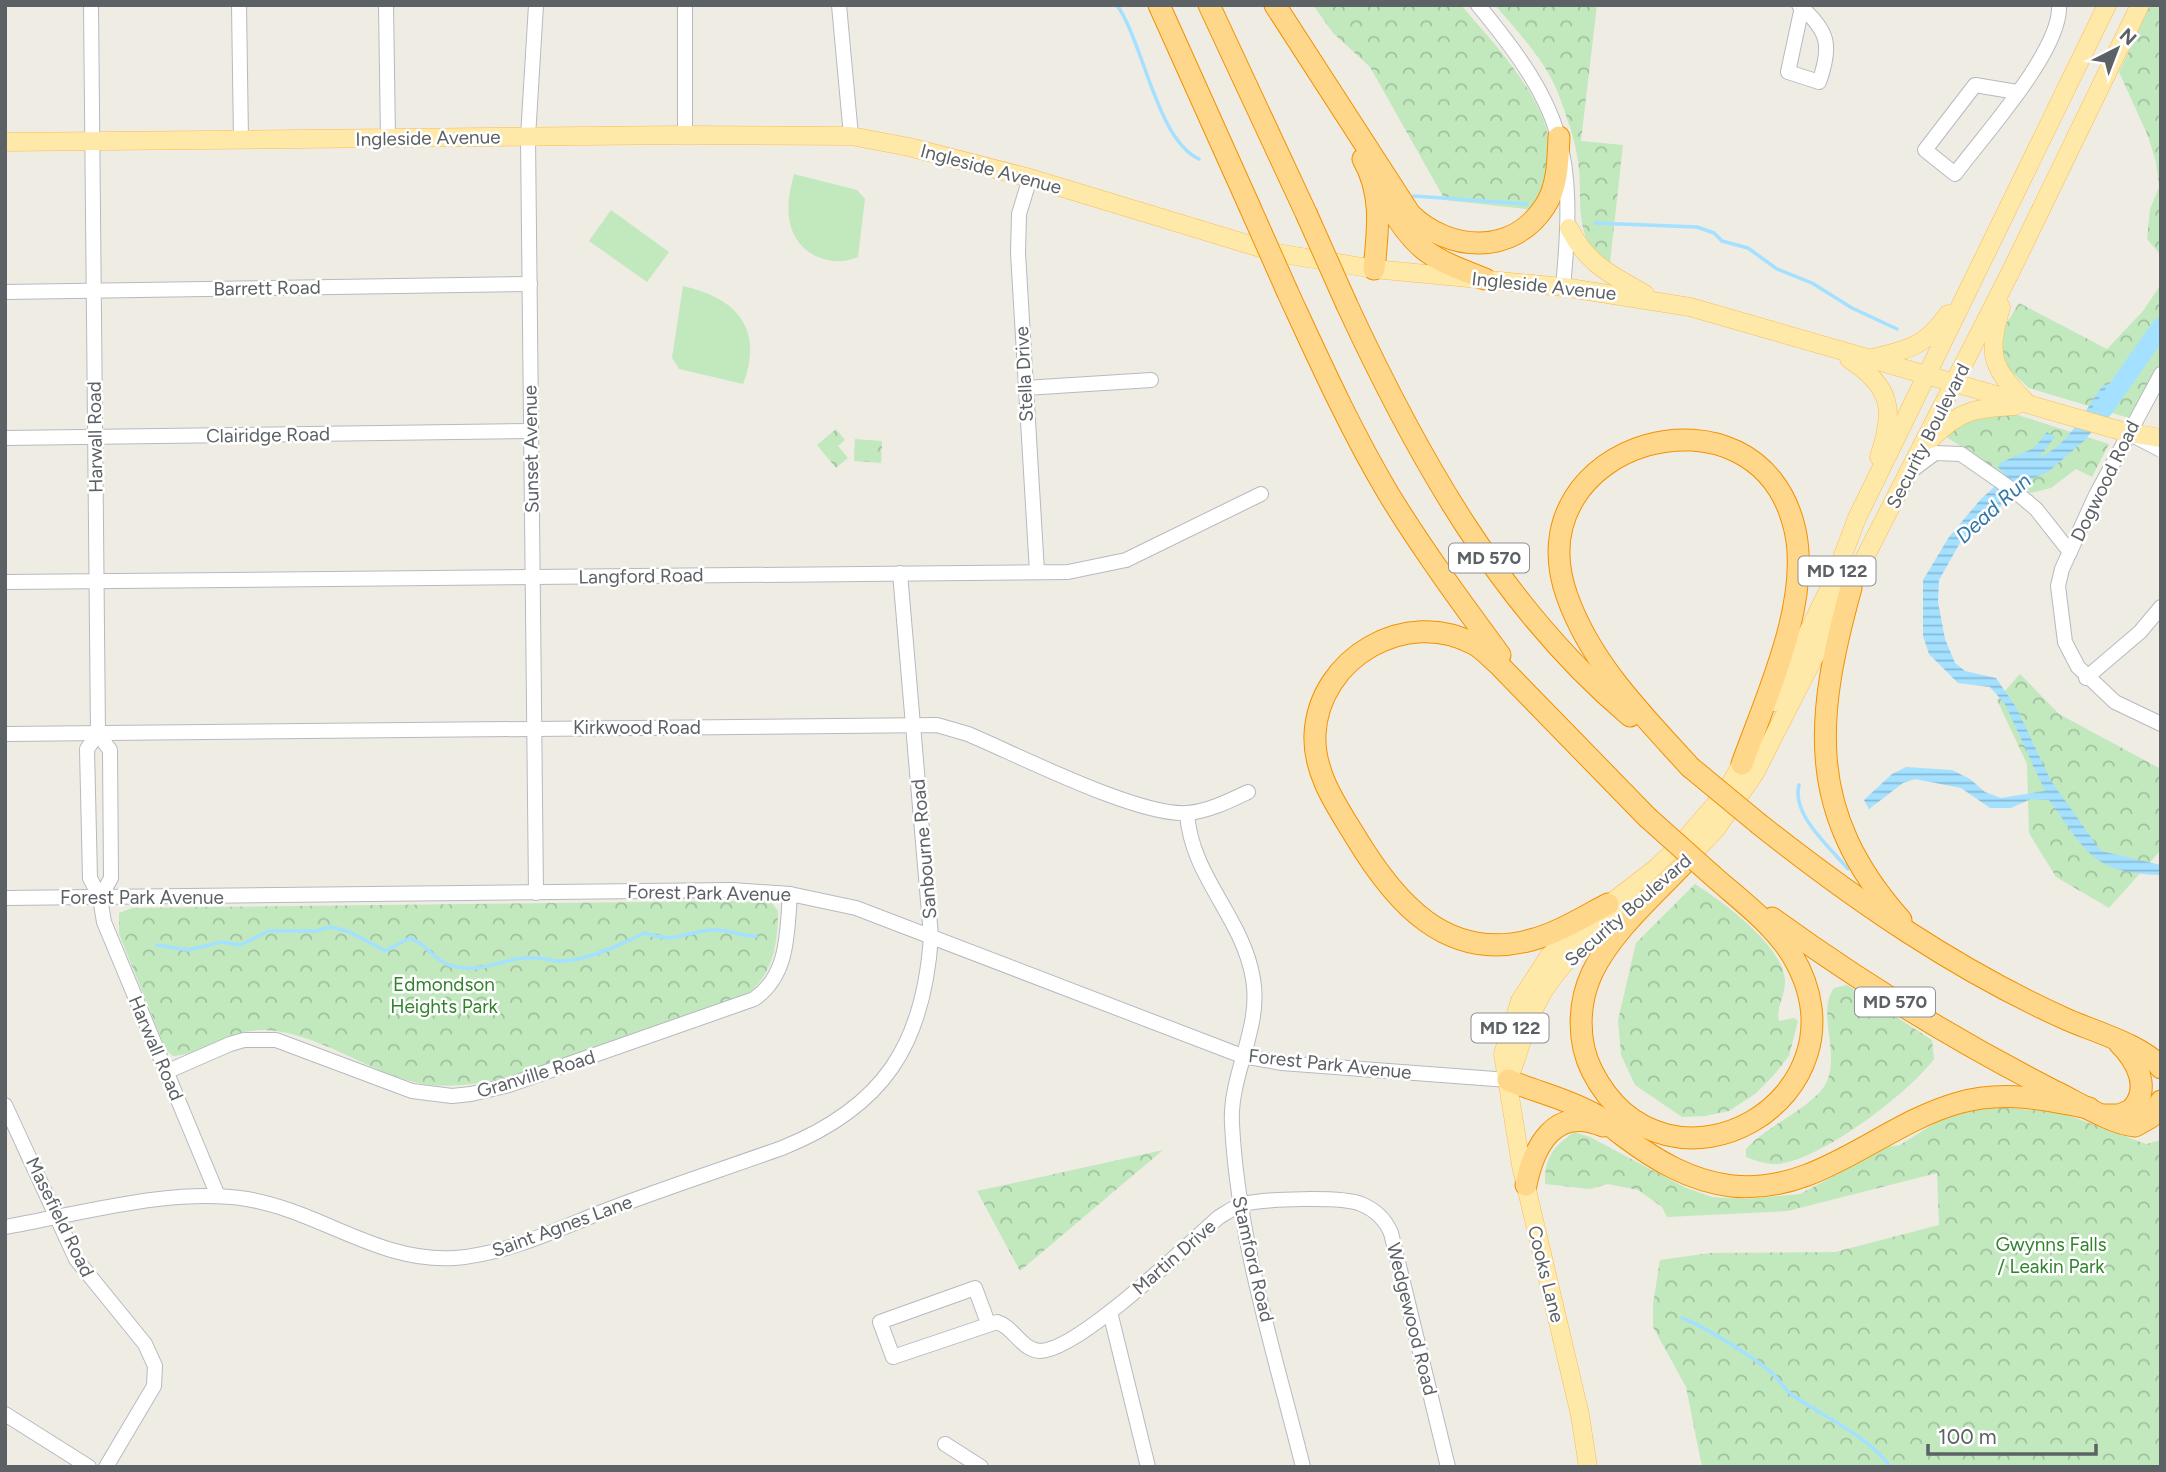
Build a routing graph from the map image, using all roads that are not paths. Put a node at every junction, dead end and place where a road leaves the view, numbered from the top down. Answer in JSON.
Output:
{"nodes":[{"id":1,"x":91,"y":5,"type":"edge"},
{"id":2,"x":239,"y":5,"type":"edge"},
{"id":3,"x":386,"y":5,"type":"edge"},
{"id":4,"x":536,"y":5,"type":"edge"},
{"id":5,"x":685,"y":5,"type":"edge"},
{"id":6,"x":839,"y":5,"type":"edge"},
{"id":7,"x":1159,"y":5,"type":"edge"},
{"id":8,"x":1209,"y":5,"type":"edge"},
{"id":9,"x":1274,"y":5,"type":"edge"},
{"id":10,"x":1478,"y":5,"type":"edge"},
{"id":11,"x":2059,"y":5,"type":"edge"},
{"id":12,"x":2107,"y":5,"type":"edge"},
{"id":13,"x":2140,"y":5,"type":"edge"},
{"id":14,"x":1801,"y":6,"type":"edge"},
{"id":15,"x":2017,"y":92,"type":"junction"},
{"id":16,"x":685,"y":135,"type":"junction"},
{"id":17,"x":850,"y":136,"type":"junction"},
{"id":18,"x":528,"y":137,"type":"junction"},
{"id":19,"x":1559,"y":137,"type":"junction"},
{"id":20,"x":388,"y":139,"type":"junction"},
{"id":21,"x":240,"y":140,"type":"junction"},
{"id":22,"x":92,"y":141,"type":"junction"},
{"id":23,"x":5,"y":142,"type":"edge"},
{"id":24,"x":1370,"y":172,"type":"junction"},
{"id":25,"x":1030,"y":178,"type":"junction"},
{"id":26,"x":1569,"y":228,"type":"junction"},
{"id":27,"x":1374,"y":269,"type":"junction"},
{"id":28,"x":2011,"y":271,"type":"junction"},
{"id":29,"x":1485,"y":279,"type":"junction"},
{"id":30,"x":1972,"y":280,"type":"junction"},
{"id":31,"x":530,"y":284,"type":"junction"},
{"id":32,"x":1563,"y":286,"type":"junction"},
{"id":33,"x":93,"y":291,"type":"junction"},
{"id":34,"x":5,"y":292,"type":"edge"},
{"id":35,"x":1654,"y":299,"type":"junction"},
{"id":36,"x":1832,"y":348,"type":"junction"},
{"id":37,"x":1869,"y":359,"type":"junction"},
{"id":38,"x":2161,"y":374,"type":"edge"},
{"id":39,"x":1928,"y":376,"type":"junction"},
{"id":40,"x":1151,"y":380,"type":"dead end"},
{"id":41,"x":1954,"y":383,"type":"junction"},
{"id":42,"x":1025,"y":388,"type":"junction"},
{"id":43,"x":2035,"y":407,"type":"junction"},
{"id":44,"x":531,"y":431,"type":"junction"},
{"id":45,"x":2126,"y":432,"type":"junction"},
{"id":46,"x":95,"y":437,"type":"junction"},
{"id":47,"x":5,"y":438,"type":"edge"},
{"id":48,"x":2161,"y":438,"type":"edge"},
{"id":49,"x":2161,"y":450,"type":"edge"},
{"id":50,"x":1920,"y":451,"type":"junction"},
{"id":51,"x":1910,"y":472,"type":"junction"},
{"id":52,"x":1261,"y":494,"type":"dead end"},
{"id":53,"x":1857,"y":519,"type":"junction"},
{"id":54,"x":2070,"y":552,"type":"junction"},
{"id":55,"x":1037,"y":572,"type":"junction"},
{"id":56,"x":900,"y":573,"type":"junction"},
{"id":57,"x":533,"y":578,"type":"junction"},
{"id":58,"x":5,"y":582,"type":"edge"},
{"id":59,"x":96,"y":583,"type":"junction"},
{"id":60,"x":1850,"y":588,"type":"junction"},
{"id":61,"x":2161,"y":607,"type":"edge"},
{"id":62,"x":2087,"y":678,"type":"junction"},
{"id":63,"x":1537,"y":704,"type":"junction"},
{"id":64,"x":2161,"y":724,"type":"edge"},
{"id":65,"x":914,"y":725,"type":"junction"},
{"id":66,"x":534,"y":728,"type":"junction"},
{"id":67,"x":5,"y":734,"type":"edge"},
{"id":68,"x":98,"y":734,"type":"junction"},
{"id":69,"x":1742,"y":764,"type":"junction"},
{"id":70,"x":1690,"y":767,"type":"junction"},
{"id":71,"x":1248,"y":792,"type":"dead end"},
{"id":72,"x":1188,"y":813,"type":"junction"},
{"id":73,"x":1691,"y":856,"type":"junction"},
{"id":74,"x":1713,"y":876,"type":"junction"},
{"id":75,"x":536,"y":893,"type":"junction"},
{"id":76,"x":790,"y":894,"type":"junction"},
{"id":77,"x":5,"y":898,"type":"edge"},
{"id":78,"x":100,"y":898,"type":"junction"},
{"id":79,"x":1608,"y":904,"type":"junction"},
{"id":80,"x":931,"y":936,"type":"junction"},
{"id":81,"x":1919,"y":939,"type":"junction"},
{"id":82,"x":2117,"y":1042,"type":"junction"},
{"id":83,"x":1242,"y":1056,"type":"junction"},
{"id":84,"x":2161,"y":1069,"type":"edge"},
{"id":85,"x":166,"y":1072,"type":"junction"},
{"id":86,"x":1508,"y":1080,"type":"junction"},
{"id":87,"x":2161,"y":1101,"type":"edge"},
{"id":88,"x":5,"y":1105,"type":"edge"},
{"id":89,"x":859,"y":1105,"type":"joint"},
{"id":90,"x":2097,"y":1111,"type":"junction"},
{"id":91,"x":1620,"y":1134,"type":"junction"},
{"id":92,"x":1526,"y":1185,"type":"junction"},
{"id":93,"x":218,"y":1196,"type":"junction"},
{"id":94,"x":1342,"y":1200,"type":"joint"},
{"id":95,"x":1238,"y":1205,"type":"junction"},
{"id":96,"x":57,"y":1218,"type":"junction"},
{"id":97,"x":5,"y":1227,"type":"edge"},
{"id":98,"x":1110,"y":1312,"type":"junction"},
{"id":99,"x":988,"y":1322,"type":"junction"},
{"id":100,"x":5,"y":1414,"type":"edge"},
{"id":101,"x":945,"y":1444,"type":"dead end"},
{"id":102,"x":89,"y":1467,"type":"edge"},
{"id":103,"x":106,"y":1467,"type":"edge"},
{"id":104,"x":981,"y":1467,"type":"edge"},
{"id":105,"x":1148,"y":1467,"type":"edge"},
{"id":106,"x":1303,"y":1467,"type":"edge"},
{"id":107,"x":1448,"y":1467,"type":"edge"},
{"id":108,"x":1588,"y":1467,"type":"edge"}],
"edges":[{"from":1,"to":22,"type":"street","name":"Harwall Road"},
{"from":2,"to":21,"type":"street"},
{"from":3,"to":20,"type":"street"},
{"from":4,"to":18,"type":"street","name":"Sunset Avenue"},
{"from":5,"to":16,"type":"street"},
{"from":6,"to":17,"type":"street"},
{"from":7,"to":63,"type":"highway","number":"MD 570","bridge":true},
{"from":8,"to":70,"type":"highway","number":"MD 570","bridge":true},
{"from":9,"to":19,"type":"highway"},
{"from":9,"to":24,"type":"highway"},
{"from":10,"to":19,"type":"street"},
{"from":11,"to":15,"type":"street"},
{"from":12,"to":30,"type":"main road","name":"Security Boulevard","number":"MD 122"},
{"from":13,"to":28,"type":"main road","name":"Security Boulevard","number":"MD 122"},
{"from":14,"to":14,"type":"street"},
{"from":15,"to":15,"type":"street"},
{"from":16,"to":17,"type":"main road","name":"Ingleside Avenue"},
{"from":16,"to":18,"type":"main road","name":"Ingleside Avenue"},
{"from":17,"to":25,"type":"main road","name":"Ingleside Avenue"},
{"from":18,"to":20,"type":"main road","name":"Ingleside Avenue"},
{"from":18,"to":31,"type":"street","name":"Sunset Avenue"},
{"from":19,"to":26,"type":"street"},
{"from":20,"to":21,"type":"main road","name":"Ingleside Avenue"},
{"from":21,"to":22,"type":"main road","name":"Ingleside Avenue"},
{"from":22,"to":23,"type":"main road","name":"Ingleside Avenue"},
{"from":22,"to":33,"type":"street","name":"Harwall Road"},
{"from":24,"to":27,"type":"highway"},
{"from":24,"to":29,"type":"highway"},
{"from":25,"to":27,"type":"main road","name":"Ingleside Avenue"},
{"from":25,"to":42,"type":"street","name":"Stella Drive"},
{"from":26,"to":32,"type":"street"},
{"from":26,"to":35,"type":"main road"},
{"from":27,"to":29,"type":"main road","name":"Ingleside Avenue"},
{"from":28,"to":41,"type":"main road","name":"Security Boulevard","number":"MD 122"},
{"from":28,"to":43,"type":"main road"},
{"from":29,"to":32,"type":"main road","name":"Ingleside Avenue"},
{"from":30,"to":37,"type":"main road"},
{"from":30,"to":39,"type":"main road","name":"Security Boulevard","number":"MD 122"},
{"from":31,"to":33,"type":"street","name":"Barrett Road"},
{"from":31,"to":44,"type":"street","name":"Sunset Avenue"},
{"from":32,"to":35,"type":"main road","name":"Ingleside Avenue"},
{"from":33,"to":34,"type":"street","name":"Barrett Road"},
{"from":33,"to":46,"type":"street","name":"Harwall Road"},
{"from":35,"to":36,"type":"main road","name":"Ingleside Avenue"},
{"from":36,"to":37,"type":"main road","name":"Ingleside Avenue"},
{"from":36,"to":53,"type":"main road"},
{"from":37,"to":39,"type":"main road","name":"Ingleside Avenue"},
{"from":38,"to":54,"type":"street","name":"Dogwood Road"},
{"from":39,"to":41,"type":"main road","name":"Ingleside Avenue"},
{"from":39,"to":53,"type":"main road","name":"Security Boulevard","number":"MD 122"},
{"from":40,"to":42,"type":"street"},
{"from":41,"to":43,"type":"main road","name":"Ingleside Avenue"},
{"from":41,"to":50,"type":"main road","name":"Security Boulevard","number":"MD 122"},
{"from":42,"to":55,"type":"street","name":"Stella Drive"},
{"from":43,"to":45,"type":"main road","name":"Ingleside Avenue"},
{"from":43,"to":50,"type":"main road"},
{"from":44,"to":46,"type":"street","name":"Clairidge Road"},
{"from":44,"to":57,"type":"street","name":"Sunset Avenue"},
{"from":45,"to":48,"type":"main road","name":"Ingleside Avenue","bridge":true},
{"from":45,"to":49,"type":"street","bridge":true},
{"from":46,"to":47,"type":"street","name":"Clairidge Road"},
{"from":46,"to":59,"type":"street","name":"Harwall Road"},
{"from":50,"to":51,"type":"main road","name":"Security Boulevard","number":"MD 122"},
{"from":51,"to":54,"type":"street"},
{"from":51,"to":60,"type":"main road","name":"Security Boulevard","number":"MD 122"},
{"from":52,"to":55,"type":"street","name":"Langford Road"},
{"from":53,"to":69,"type":"main road","name":"Security Boulevard","number":"MD 122"},
{"from":54,"to":62,"type":"street","name":"Dogwood Road"},
{"from":55,"to":56,"type":"street","name":"Langford Road"},
{"from":56,"to":57,"type":"street","name":"Langford Road"},
{"from":56,"to":65,"type":"street","name":"Sanbourne Road"},
{"from":57,"to":59,"type":"street","name":"Langford Road"},
{"from":57,"to":66,"type":"street","name":"Sunset Avenue"},
{"from":58,"to":59,"type":"street","name":"Langford Road"},
{"from":59,"to":68,"type":"street","name":"Harwall Road"},
{"from":60,"to":73,"type":"main road","name":"Security Boulevard","number":"MD 122"},
{"from":60,"to":81,"type":"highway"},
{"from":61,"to":62,"type":"street"},
{"from":62,"to":64,"type":"street","name":"Dogwood Road"},
{"from":63,"to":74,"type":"highway","number":"MD 570","bridge":true},
{"from":63,"to":79,"type":"highway"},
{"from":65,"to":66,"type":"street","name":"Kirkwood Road"},
{"from":65,"to":72,"type":"street","name":"Kirkwood Road"},
{"from":65,"to":80,"type":"street","name":"Sanbourne Road"},
{"from":66,"to":68,"type":"street","name":"Kirkwood Road"},
{"from":66,"to":75,"type":"street","name":"Sunset Avenue"},
{"from":67,"to":68,"type":"street","name":"Kirkwood Road"},
{"from":68,"to":78,"type":"street","name":"Harwall Road"},
{"from":68,"to":78,"type":"street","name":"Harwall Road"},
{"from":69,"to":70,"type":"highway"},
{"from":69,"to":79,"type":"main road","name":"Security Boulevard","number":"MD 122"},
{"from":70,"to":81,"type":"highway","number":"MD 570","bridge":true},
{"from":71,"to":72,"type":"street","name":"Kirkwood Road"},
{"from":72,"to":83,"type":"street","name":"Stamford Road"},
{"from":73,"to":74,"type":"highway"},
{"from":73,"to":86,"type":"main road","name":"Security Boulevard","number":"MD 122"},
{"from":74,"to":90,"type":"highway","number":"MD 570"},
{"from":75,"to":76,"type":"street","name":"Forest Park Avenue"},
{"from":75,"to":78,"type":"street","name":"Forest Park Avenue"},
{"from":76,"to":80,"type":"street","name":"Forest Park Avenue"},
{"from":76,"to":85,"type":"street","name":"Granville Road"},
{"from":77,"to":78,"type":"street","name":"Forest Park Avenue"},
{"from":78,"to":85,"type":"street","name":"Harwall Road"},
{"from":79,"to":86,"type":"main road","name":"Security Boulevard","number":"MD 122"},
{"from":80,"to":83,"type":"street","name":"Forest Park Avenue"},
{"from":80,"to":89,"type":"street","name":"Sanbourne Road"},
{"from":81,"to":82,"type":"highway","number":"MD 570"},
{"from":82,"to":84,"type":"highway","number":"MD 570"},
{"from":82,"to":90,"type":"highway"},
{"from":83,"to":86,"type":"street","name":"Forest Park Avenue"},
{"from":83,"to":95,"type":"street","name":"Stamford Road"},
{"from":85,"to":93,"type":"street","name":"Harwall Road"},
{"from":86,"to":91,"type":"highway"},
{"from":86,"to":92,"type":"main road","name":"Cooks Lane","number":"MD 122"},
{"from":87,"to":90,"type":"highway","number":"MD 570"},
{"from":88,"to":96,"type":"street","name":"Masefield Road"},
{"from":89,"to":93,"type":"street","name":"Saint Agnes Lane"},
{"from":90,"to":91,"type":"highway"},
{"from":91,"to":92,"type":"highway"},
{"from":92,"to":108,"type":"main road","name":"Cooks Lane","number":"MD 122"},
{"from":93,"to":96,"type":"street","name":"Saint Agnes Lane"},
{"from":94,"to":95,"type":"street","name":"Martin Drive"},
{"from":94,"to":107,"type":"street","name":"Wedgewood Road"},
{"from":95,"to":98,"type":"street","name":"Martin Drive"},
{"from":95,"to":106,"type":"street","name":"Stamford Road"},
{"from":96,"to":97,"type":"street","name":"Saint Agnes Lane"},
{"from":96,"to":103,"type":"street","name":"Masefield Road"},
{"from":98,"to":99,"type":"street","name":"Martin Drive"},
{"from":98,"to":105,"type":"street"},
{"from":99,"to":99,"type":"street"},
{"from":100,"to":102,"type":"street"},
{"from":101,"to":104,"type":"street"}]}
